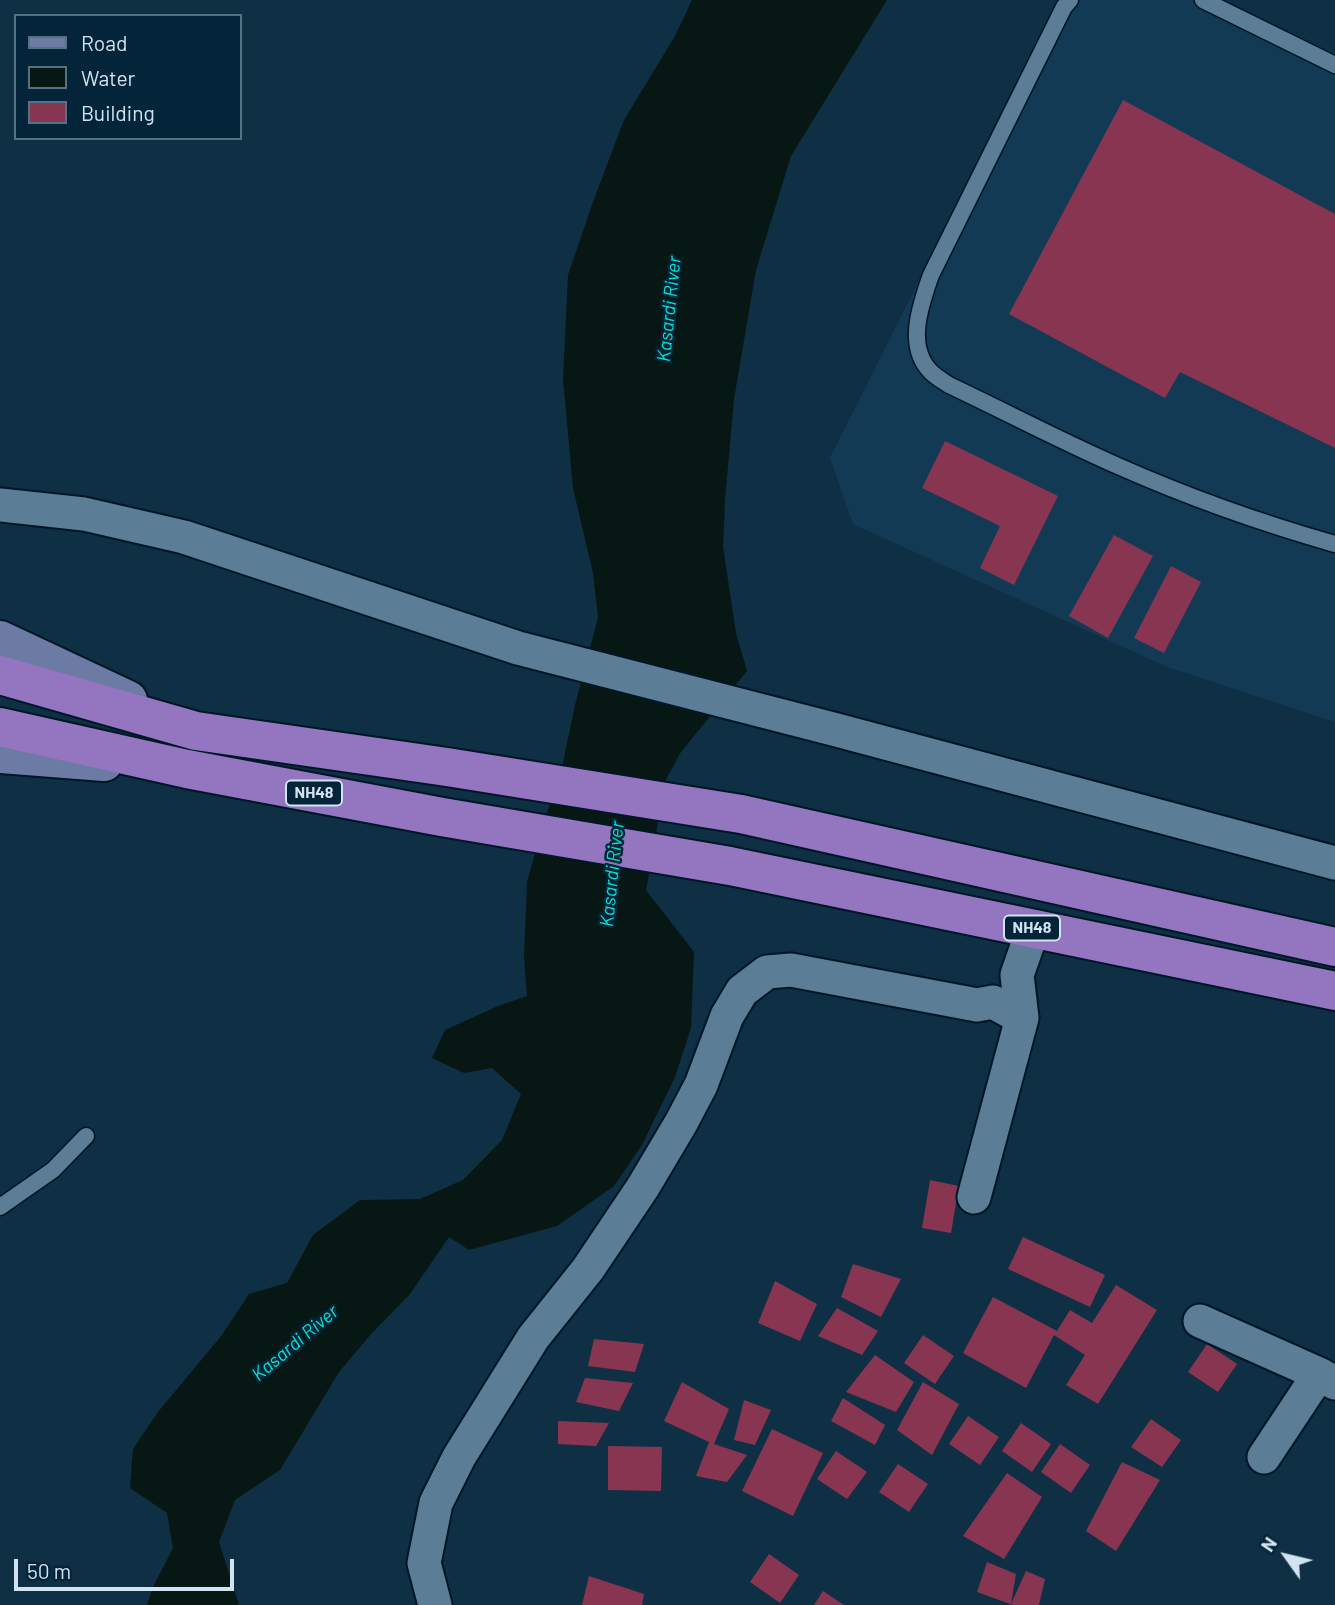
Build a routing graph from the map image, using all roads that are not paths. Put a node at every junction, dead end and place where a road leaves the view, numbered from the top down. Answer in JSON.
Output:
{"nodes":[{"id":1,"x":1070,"y":0,"type":"edge"},
{"id":2,"x":1203,"y":0,"type":"edge"},
{"id":3,"x":1335,"y":65,"type":"edge"},
{"id":4,"x":0,"y":505,"type":"edge"},
{"id":5,"x":1335,"y":544,"type":"edge"},
{"id":6,"x":0,"y":640,"type":"edge"},
{"id":7,"x":0,"y":676,"type":"edge"},
{"id":8,"x":0,"y":727,"type":"edge"},
{"id":9,"x":196,"y":731,"type":"junction"},
{"id":10,"x":0,"y":754,"type":"edge"},
{"id":11,"x":187,"y":769,"type":"junction"},
{"id":12,"x":1335,"y":863,"type":"edge"},
{"id":13,"x":1033,"y":929,"type":"junction"},
{"id":14,"x":1335,"y":947,"type":"edge"},
{"id":15,"x":1335,"y":991,"type":"edge"},
{"id":16,"x":1022,"y":1018,"type":"junction"},
{"id":17,"x":86,"y":1136,"type":"dead end"},
{"id":18,"x":974,"y":1197,"type":"dead end"},
{"id":19,"x":0,"y":1207,"type":"edge"},
{"id":20,"x":1200,"y":1321,"type":"dead end"},
{"id":21,"x":1327,"y":1378,"type":"edge"},
{"id":22,"x":1264,"y":1457,"type":"dead end"},
{"id":23,"x":435,"y":1605,"type":"edge"}],
"edges":[{"from":1,"to":5,"type":"lane"},
{"from":2,"to":3,"type":"lane"},
{"from":4,"to":12,"type":"street"},
{"from":6,"to":9,"type":"main road"},
{"from":7,"to":9,"type":"highway"},
{"from":8,"to":11,"type":"highway","number":"NH48"},
{"from":9,"to":14,"type":"highway"},
{"from":10,"to":11,"type":"main road"},
{"from":11,"to":13,"type":"highway","number":"NH48"},
{"from":13,"to":15,"type":"highway","number":"NH48"},
{"from":13,"to":16,"type":"street"},
{"from":16,"to":18,"type":"street"},
{"from":16,"to":23,"type":"street"},
{"from":17,"to":19,"type":"lane"},
{"from":20,"to":21,"type":"street"},
{"from":21,"to":22,"type":"street"}]}
